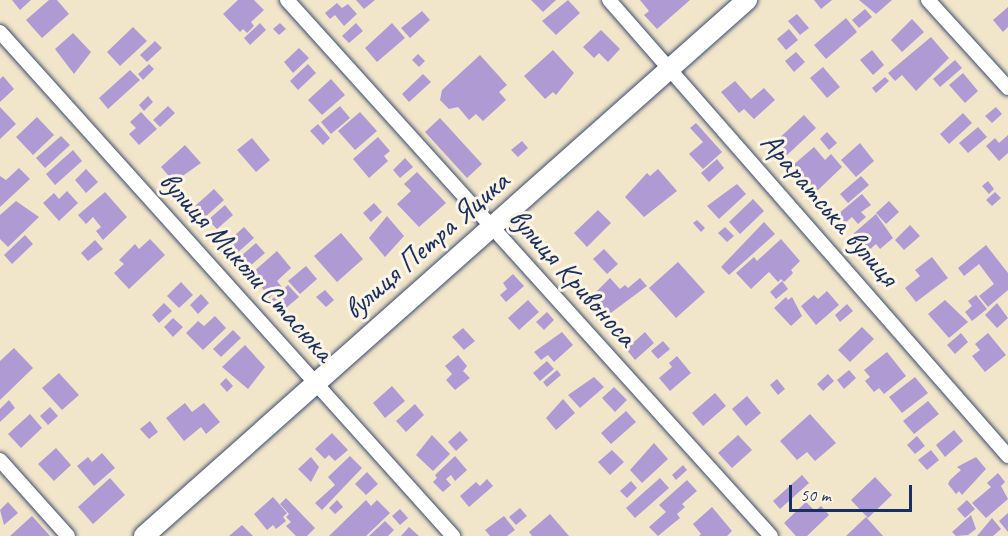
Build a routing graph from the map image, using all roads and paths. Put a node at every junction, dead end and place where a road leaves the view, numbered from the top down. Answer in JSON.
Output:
{"nodes":[{"id":1,"x":287,"y":0,"type":"edge"},
{"id":2,"x":609,"y":0,"type":"edge"},
{"id":3,"x":747,"y":0,"type":"edge"},
{"id":4,"x":928,"y":0,"type":"edge"},
{"id":5,"x":0,"y":32,"type":"edge"},
{"id":6,"x":672,"y":69,"type":"junction"},
{"id":7,"x":1008,"y":88,"type":"edge"},
{"id":8,"x":492,"y":227,"type":"junction"},
{"id":9,"x":315,"y":382,"type":"junction"},
{"id":10,"x":1008,"y":456,"type":"edge"},
{"id":11,"x":0,"y":460,"type":"edge"},
{"id":12,"x":68,"y":536,"type":"edge"},
{"id":13,"x":144,"y":536,"type":"edge"},
{"id":14,"x":453,"y":536,"type":"edge"},
{"id":15,"x":771,"y":536,"type":"edge"}],
"edges":[{"from":1,"to":8,"type":"street","name":"вулиця Кривоноса"},
{"from":2,"to":6,"type":"street","name":"Араратська вулиця"},
{"from":3,"to":6,"type":"street","name":"вулиця Петра Яцика"},
{"from":4,"to":7,"type":"street"},
{"from":5,"to":9,"type":"street","name":"вулиця Миколи Стасюка"},
{"from":6,"to":8,"type":"street","name":"вулиця Петра Яцика"},
{"from":6,"to":10,"type":"street","name":"Араратська вулиця"},
{"from":8,"to":9,"type":"street","name":"вулиця Петра Яцика"},
{"from":8,"to":15,"type":"street","name":"вулиця Кривоноса"},
{"from":9,"to":13,"type":"street","name":"вулиця Петра Яцика"},
{"from":9,"to":14,"type":"street","name":"вулиця Миколи Стасюка"},
{"from":11,"to":12,"type":"street"}]}
